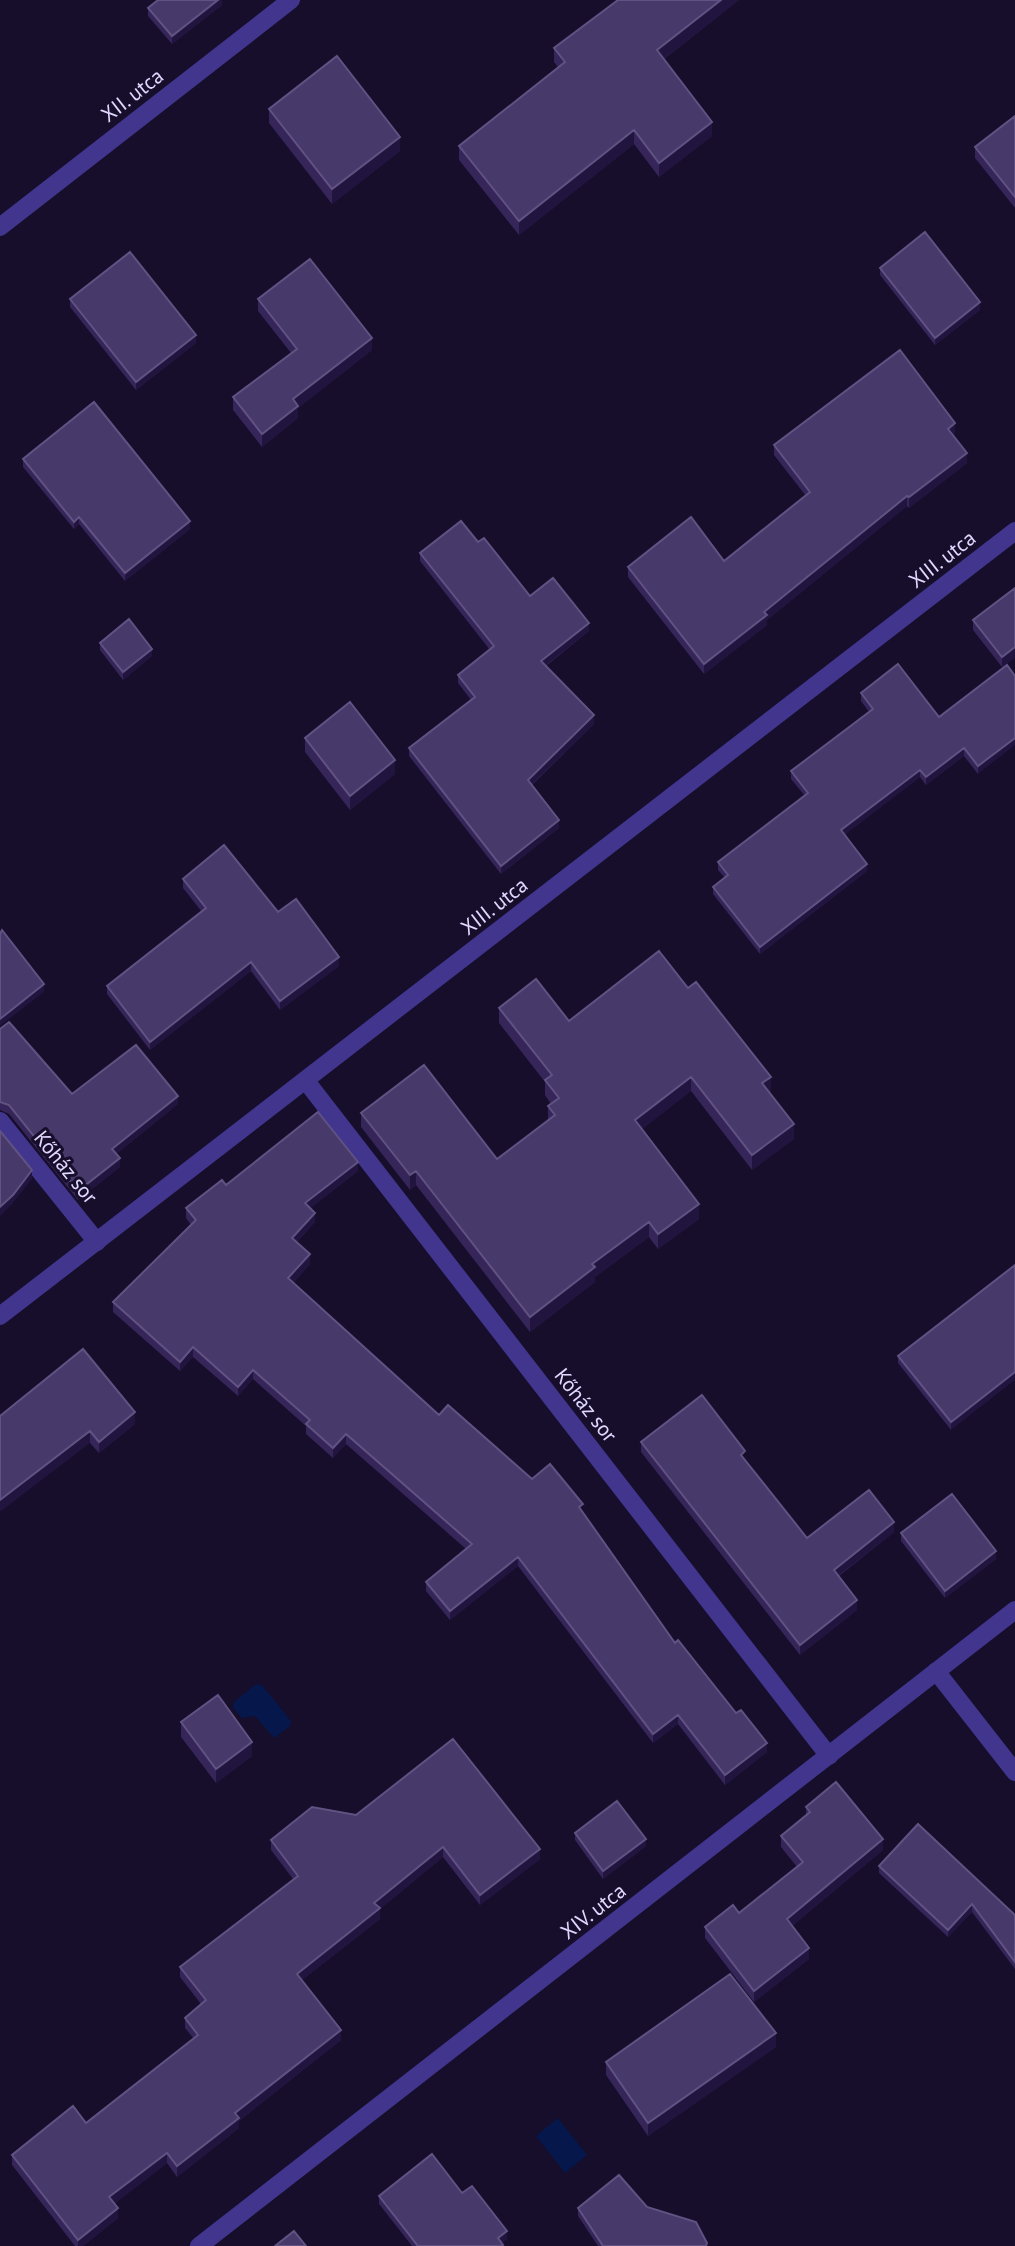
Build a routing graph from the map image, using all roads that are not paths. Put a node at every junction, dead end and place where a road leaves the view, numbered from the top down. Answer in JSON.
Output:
{"nodes":[{"id":1,"x":291,"y":0,"type":"edge"},
{"id":2,"x":0,"y":227,"type":"edge"},
{"id":3,"x":1015,"y":531,"type":"edge"},
{"id":4,"x":306,"y":1081,"type":"junction"},
{"id":5,"x":0,"y":1121,"type":"edge"},
{"id":6,"x":97,"y":1242,"type":"junction"},
{"id":7,"x":0,"y":1316,"type":"edge"},
{"id":8,"x":1015,"y":1611,"type":"edge"},
{"id":9,"x":936,"y":1671,"type":"junction"},
{"id":10,"x":829,"y":1756,"type":"junction"},
{"id":11,"x":1015,"y":1772,"type":"edge"},
{"id":12,"x":199,"y":2246,"type":"edge"}],
"edges":[{"from":1,"to":2,"type":"street","name":"XII. utca"},
{"from":3,"to":4,"type":"street","name":"XIII. utca"},
{"from":4,"to":6,"type":"street","name":"XIII. utca"},
{"from":4,"to":10,"type":"street","name":"Kőház sor"},
{"from":5,"to":6,"type":"street","name":"Kőház sor"},
{"from":6,"to":7,"type":"street","name":"XIII. utca"},
{"from":8,"to":9,"type":"street","name":"XIV. utca"},
{"from":9,"to":10,"type":"street","name":"XIV. utca"},
{"from":9,"to":11,"type":"street"},
{"from":10,"to":12,"type":"street","name":"XIV. utca"}]}
